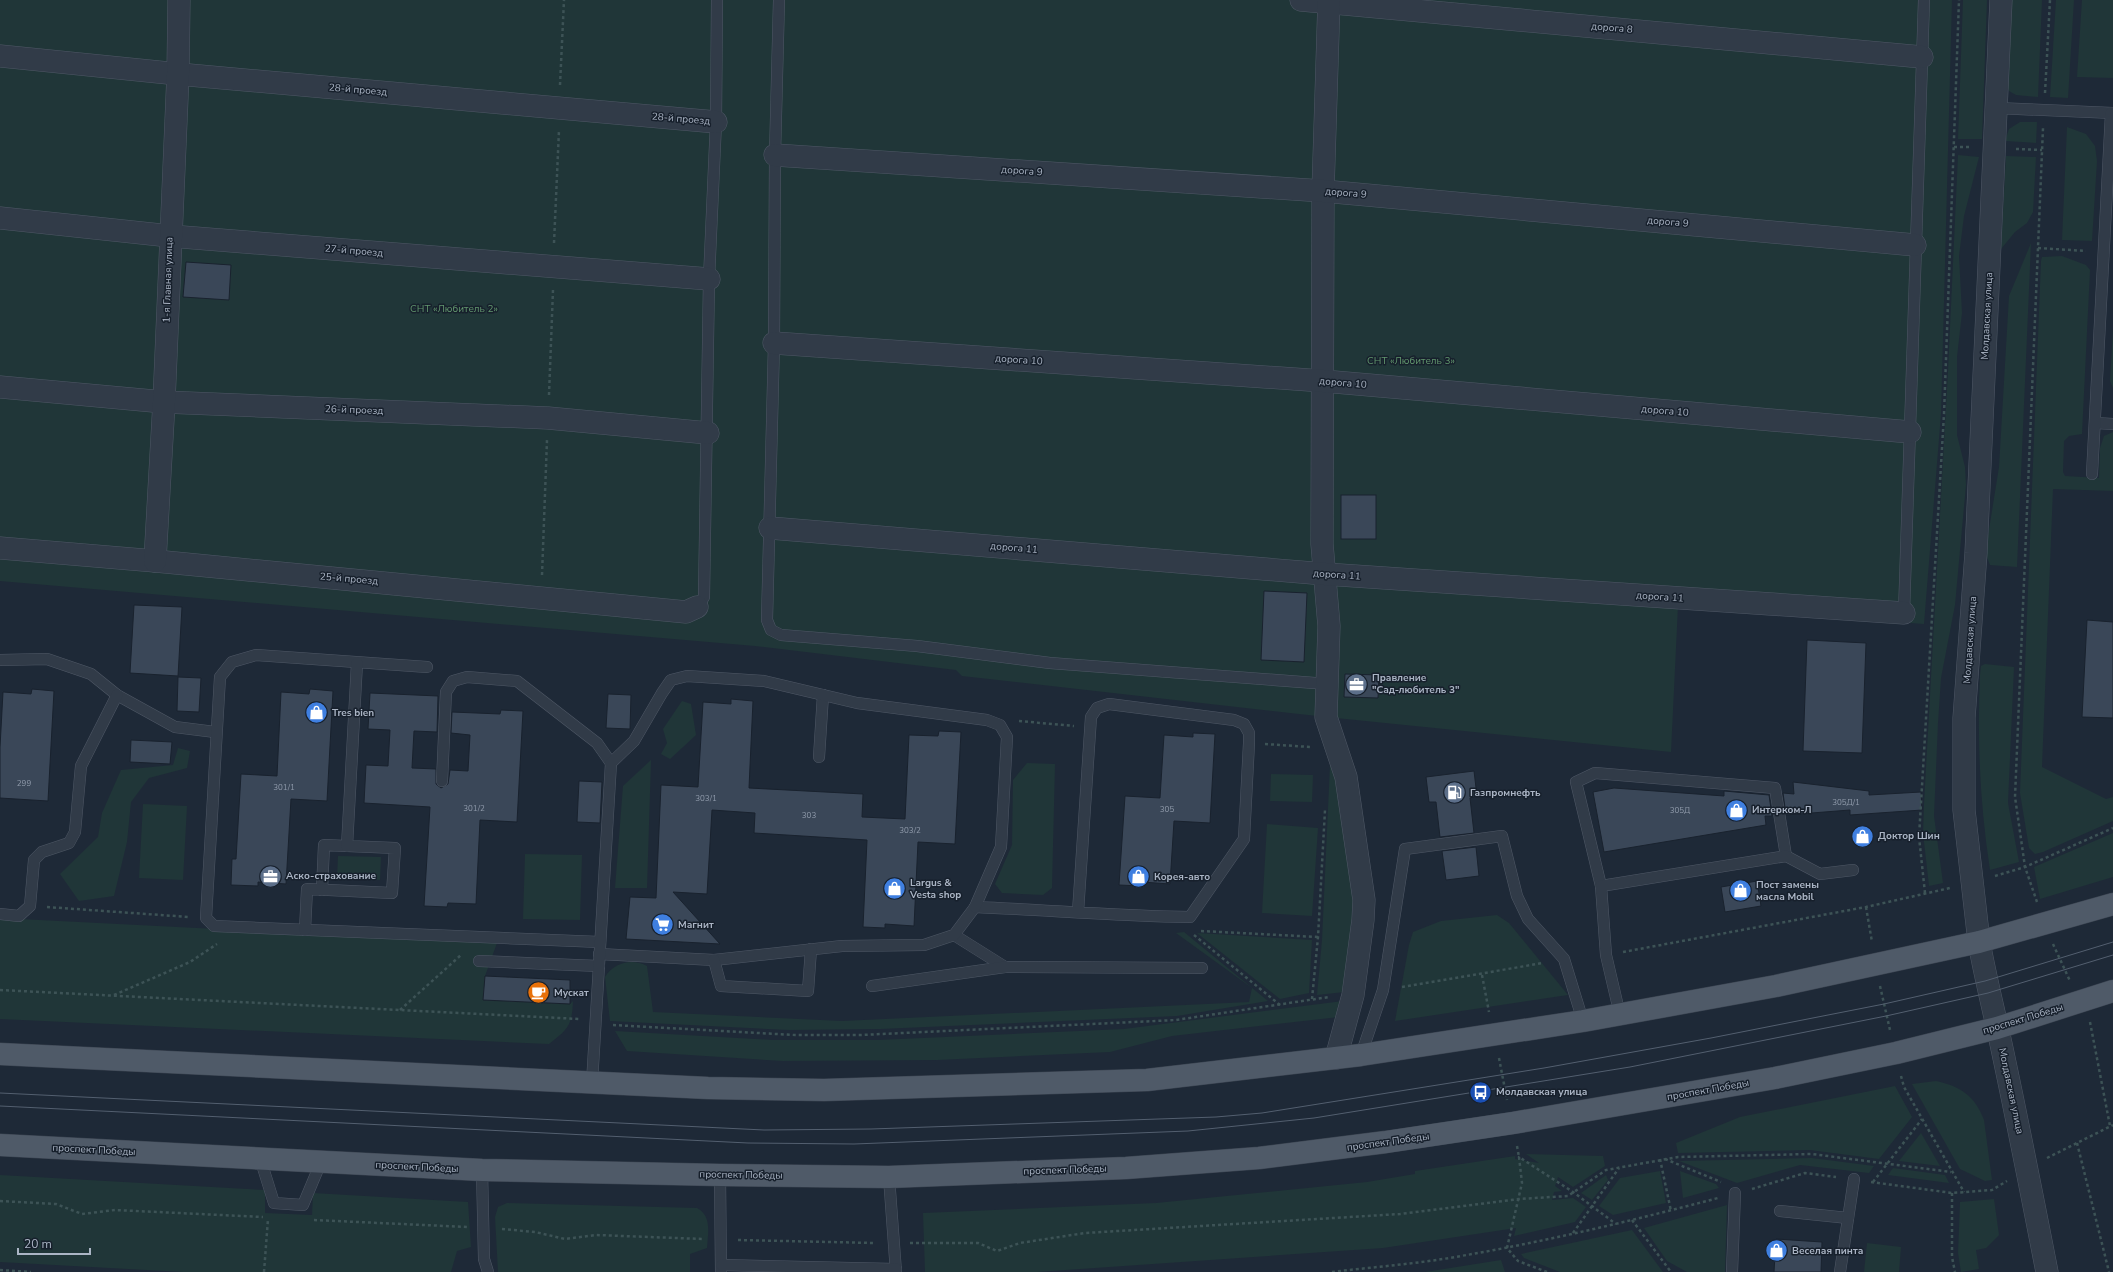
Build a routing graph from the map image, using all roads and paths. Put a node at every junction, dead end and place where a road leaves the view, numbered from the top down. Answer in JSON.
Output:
{"nodes":[{"id":1,"x":179,"y":0,"type":"edge"},
{"id":2,"x":564,"y":0,"type":"edge"},
{"id":3,"x":717,"y":0,"type":"edge"},
{"id":4,"x":780,"y":0,"type":"edge"},
{"id":5,"x":1302,"y":0,"type":"edge"},
{"id":6,"x":1924,"y":0,"type":"edge"},
{"id":7,"x":1959,"y":0,"type":"edge"},
{"id":8,"x":2001,"y":0,"type":"edge"},
{"id":9,"x":2050,"y":0,"type":"edge"},
{"id":10,"x":1329,"y":1,"type":"edge"},
{"id":11,"x":0,"y":56,"type":"edge"},
{"id":12,"x":1922,"y":57,"type":"junction"},
{"id":13,"x":178,"y":74,"type":"junction"},
{"id":14,"x":560,"y":108,"type":"junction"},
{"id":15,"x":1996,"y":108,"type":"junction"},
{"id":16,"x":2044,"y":109,"type":"junction"},
{"id":17,"x":2112,"y":113,"type":"edge"},
{"id":18,"x":716,"y":122,"type":"junction"},
{"id":19,"x":775,"y":155,"type":"junction"},
{"id":20,"x":1323,"y":190,"type":"junction"},
{"id":21,"x":0,"y":218,"type":"edge"},
{"id":22,"x":170,"y":236,"type":"junction"},
{"id":23,"x":1915,"y":244,"type":"junction"},
{"id":24,"x":2038,"y":248,"type":"junction"},
{"id":25,"x":2082,"y":250,"type":"dead end"},
{"id":26,"x":554,"y":267,"type":"junction"},
{"id":27,"x":709,"y":280,"type":"junction"},
{"id":28,"x":774,"y":343,"type":"junction"},
{"id":29,"x":1323,"y":381,"type":"junction"},
{"id":30,"x":0,"y":387,"type":"edge"},
{"id":31,"x":164,"y":402,"type":"junction"},
{"id":32,"x":548,"y":418,"type":"junction"},
{"id":33,"x":2096,"y":423,"type":"junction"},
{"id":34,"x":2113,"y":424,"type":"edge"},
{"id":35,"x":1910,"y":432,"type":"junction"},
{"id":36,"x":708,"y":433,"type":"junction"},
{"id":37,"x":2092,"y":474,"type":"dead end"},
{"id":38,"x":770,"y":528,"type":"junction"},
{"id":39,"x":0,"y":548,"type":"edge"},
{"id":40,"x":155,"y":561,"type":"junction"},
{"id":41,"x":1325,"y":574,"type":"junction"},
{"id":42,"x":541,"y":598,"type":"junction"},
{"id":43,"x":697,"y":607,"type":"joint"},
{"id":44,"x":1904,"y":613,"type":"joint"},
{"id":45,"x":0,"y":660,"type":"edge"},
{"id":46,"x":357,"y":663,"type":"junction"},
{"id":47,"x":428,"y":668,"type":"dead end"},
{"id":48,"x":1328,"y":684,"type":"junction"},
{"id":49,"x":117,"y":695,"type":"junction"},
{"id":50,"x":823,"y":695,"type":"junction"},
{"id":51,"x":1000,"y":725,"type":"junction"},
{"id":52,"x":1090,"y":728,"type":"junction"},
{"id":53,"x":215,"y":732,"type":"junction"},
{"id":54,"x":1249,"y":743,"type":"junction"},
{"id":55,"x":1314,"y":752,"type":"dead end"},
{"id":56,"x":819,"y":757,"type":"dead end"},
{"id":57,"x":611,"y":763,"type":"junction"},
{"id":58,"x":442,"y":781,"type":"dead end"},
{"id":59,"x":1326,"y":809,"type":"dead end"},
{"id":60,"x":2113,"y":828,"type":"edge"},
{"id":61,"x":346,"y":846,"type":"junction"},
{"id":62,"x":1786,"y":856,"type":"junction"},
{"id":63,"x":2026,"y":867,"type":"junction"},
{"id":64,"x":1853,"y":870,"type":"dead end"},
{"id":65,"x":1973,"y":884,"type":"junction"},
{"id":66,"x":1601,"y":886,"type":"junction"},
{"id":67,"x":322,"y":890,"type":"junction"},
{"id":68,"x":1925,"y":893,"type":"junction"},
{"id":69,"x":2113,"y":904,"type":"edge"},
{"id":70,"x":30,"y":906,"type":"junction"},
{"id":71,"x":976,"y":907,"type":"junction"},
{"id":72,"x":1866,"y":907,"type":"junction"},
{"id":73,"x":1078,"y":912,"type":"junction"},
{"id":74,"x":0,"y":914,"type":"edge"},
{"id":75,"x":1172,"y":916,"type":"junction"},
{"id":76,"x":206,"y":918,"type":"junction"},
{"id":77,"x":2045,"y":925,"type":"junction"},
{"id":78,"x":245,"y":927,"type":"junction"},
{"id":79,"x":305,"y":930,"type":"junction"},
{"id":80,"x":1188,"y":930,"type":"junction"},
{"id":81,"x":954,"y":935,"type":"junction"},
{"id":82,"x":480,"y":937,"type":"junction"},
{"id":83,"x":1318,"y":937,"type":"junction"},
{"id":84,"x":600,"y":942,"type":"junction"},
{"id":85,"x":1979,"y":942,"type":"junction"},
{"id":86,"x":810,"y":950,"type":"junction"},
{"id":87,"x":599,"y":954,"type":"junction"},
{"id":88,"x":1606,"y":955,"type":"junction"},
{"id":89,"x":1564,"y":959,"type":"junction"},
{"id":90,"x":714,"y":960,"type":"junction"},
{"id":91,"x":479,"y":961,"type":"dead end"},
{"id":92,"x":1876,"y":965,"type":"junction"},
{"id":93,"x":599,"y":966,"type":"junction"},
{"id":94,"x":1005,"y":967,"type":"junction"},
{"id":95,"x":1202,"y":968,"type":"dead end"},
{"id":96,"x":1482,"y":975,"type":"junction"},
{"id":97,"x":872,"y":986,"type":"dead end"},
{"id":98,"x":0,"y":990,"type":"edge"},
{"id":99,"x":1383,"y":990,"type":"junction"},
{"id":100,"x":2113,"y":991,"type":"edge"},
{"id":101,"x":1353,"y":995,"type":"junction"},
{"id":102,"x":113,"y":996,"type":"junction"},
{"id":103,"x":1312,"y":999,"type":"junction"},
{"id":104,"x":2081,"y":1001,"type":"junction"},
{"id":105,"x":1281,"y":1005,"type":"junction"},
{"id":106,"x":400,"y":1010,"type":"junction"},
{"id":107,"x":1620,"y":1015,"type":"junction"},
{"id":108,"x":595,"y":1020,"type":"junction"},
{"id":109,"x":1583,"y":1021,"type":"junction"},
{"id":110,"x":1996,"y":1028,"type":"junction"},
{"id":111,"x":1494,"y":1036,"type":"junction"},
{"id":112,"x":1896,"y":1053,"type":"junction"},
{"id":113,"x":0,"y":1054,"type":"edge"},
{"id":114,"x":1361,"y":1055,"type":"junction"},
{"id":115,"x":1336,"y":1058,"type":"junction"},
{"id":116,"x":592,"y":1083,"type":"junction"},
{"id":117,"x":1922,"y":1119,"type":"junction"},
{"id":118,"x":1512,"y":1123,"type":"junction"},
{"id":119,"x":2112,"y":1125,"type":"edge"},
{"id":120,"x":2077,"y":1143,"type":"junction"},
{"id":121,"x":0,"y":1145,"type":"edge"},
{"id":122,"x":1519,"y":1157,"type":"junction"},
{"id":123,"x":260,"y":1158,"type":"junction"},
{"id":124,"x":1660,"y":1159,"type":"junction"},
{"id":125,"x":1664,"y":1159,"type":"junction"},
{"id":126,"x":321,"y":1162,"type":"junction"},
{"id":127,"x":1887,"y":1164,"type":"junction"},
{"id":128,"x":1619,"y":1167,"type":"junction"},
{"id":129,"x":2027,"y":1168,"type":"junction"},
{"id":130,"x":482,"y":1170,"type":"junction"},
{"id":131,"x":1952,"y":1172,"type":"junction"},
{"id":132,"x":720,"y":1175,"type":"junction"},
{"id":133,"x":889,"y":1177,"type":"junction"},
{"id":134,"x":1854,"y":1179,"type":"junction"},
{"id":135,"x":1873,"y":1182,"type":"junction"},
{"id":136,"x":1573,"y":1192,"type":"junction"},
{"id":137,"x":1735,"y":1193,"type":"junction"},
{"id":138,"x":1952,"y":1193,"type":"junction"},
{"id":139,"x":1964,"y":1193,"type":"junction"},
{"id":140,"x":1519,"y":1199,"type":"junction"},
{"id":141,"x":0,"y":1201,"type":"edge"},
{"id":142,"x":1592,"y":1206,"type":"junction"},
{"id":143,"x":1671,"y":1211,"type":"junction"},
{"id":144,"x":1780,"y":1211,"type":"dead end"},
{"id":145,"x":268,"y":1218,"type":"junction"},
{"id":146,"x":276,"y":1218,"type":"dead end"},
{"id":147,"x":1848,"y":1218,"type":"junction"},
{"id":148,"x":308,"y":1220,"type":"dead end"},
{"id":149,"x":1632,"y":1220,"type":"junction"},
{"id":150,"x":1616,"y":1224,"type":"junction"},
{"id":151,"x":483,"y":1228,"type":"junction"},
{"id":152,"x":1573,"y":1233,"type":"junction"},
{"id":153,"x":721,"y":1239,"type":"junction"},
{"id":154,"x":894,"y":1243,"type":"junction"},
{"id":155,"x":1507,"y":1248,"type":"junction"},
{"id":156,"x":722,"y":1269,"type":"edge"},
{"id":157,"x":0,"y":1270,"type":"edge"},
{"id":158,"x":896,"y":1270,"type":"edge"},
{"id":159,"x":30,"y":1272,"type":"edge"},
{"id":160,"x":264,"y":1272,"type":"edge"},
{"id":161,"x":488,"y":1272,"type":"edge"},
{"id":162,"x":1332,"y":1272,"type":"edge"},
{"id":163,"x":1547,"y":1272,"type":"edge"},
{"id":164,"x":1671,"y":1272,"type":"edge"},
{"id":165,"x":1732,"y":1272,"type":"edge"},
{"id":166,"x":1840,"y":1272,"type":"edge"},
{"id":167,"x":1955,"y":1272,"type":"edge"},
{"id":168,"x":2047,"y":1272,"type":"edge"},
{"id":169,"x":2110,"y":1272,"type":"edge"}],
"edges":[{"from":1,"to":13,"type":"street","name":"1-я Главная улица"},
{"from":2,"to":14,"type":"path"},
{"from":3,"to":18,"type":"lane"},
{"from":4,"to":19,"type":"lane"},
{"from":5,"to":10,"type":"street","name":"дорога 8"},
{"from":6,"to":12,"type":"lane"},
{"from":7,"to":68,"type":"path"},
{"from":8,"to":15,"type":"street","name":"Молдавская улица"},
{"from":9,"to":16,"type":"path"},
{"from":10,"to":12,"type":"street","name":"дорога 8"},
{"from":10,"to":20,"type":"street"},
{"from":11,"to":13,"type":"street","name":"28-й проезд"},
{"from":12,"to":23,"type":"lane"},
{"from":13,"to":14,"type":"street","name":"28-й проезд"},
{"from":13,"to":22,"type":"street","name":"1-я Главная улица"},
{"from":14,"to":18,"type":"street","name":"28-й проезд"},
{"from":14,"to":26,"type":"path"},
{"from":15,"to":16,"type":"lane"},
{"from":15,"to":65,"type":"street","name":"Молдавская улица"},
{"from":16,"to":17,"type":"lane"},
{"from":16,"to":24,"type":"path"},
{"from":17,"to":33,"type":"lane"},
{"from":18,"to":27,"type":"lane"},
{"from":19,"to":20,"type":"street","name":"дорога 9"},
{"from":19,"to":28,"type":"lane"},
{"from":20,"to":23,"type":"street","name":"дорога 9"},
{"from":20,"to":29,"type":"street"},
{"from":21,"to":22,"type":"street","name":"27-й проезд"},
{"from":22,"to":26,"type":"street","name":"27-й проезд"},
{"from":22,"to":31,"type":"street","name":"1-я Главная улица"},
{"from":23,"to":35,"type":"lane"},
{"from":24,"to":25,"type":"path"},
{"from":24,"to":63,"type":"path"},
{"from":26,"to":27,"type":"street","name":"27-й проезд"},
{"from":26,"to":32,"type":"path"},
{"from":27,"to":36,"type":"lane"},
{"from":28,"to":29,"type":"street","name":"дорога 10"},
{"from":28,"to":38,"type":"lane"},
{"from":29,"to":35,"type":"street","name":"дорога 10"},
{"from":29,"to":41,"type":"street"},
{"from":30,"to":31,"type":"street","name":"26-й проезд"},
{"from":31,"to":32,"type":"street","name":"26-й проезд"},
{"from":31,"to":40,"type":"street","name":"1-я Главная улица"},
{"from":32,"to":36,"type":"street","name":"26-й проезд"},
{"from":32,"to":42,"type":"path"},
{"from":33,"to":34,"type":"lane"},
{"from":33,"to":37,"type":"lane"},
{"from":35,"to":44,"type":"lane"},
{"from":36,"to":43,"type":"lane"},
{"from":38,"to":41,"type":"street","name":"дорога 11"},
{"from":38,"to":48,"type":"lane"},
{"from":39,"to":40,"type":"street","name":"25-й проезд"},
{"from":40,"to":42,"type":"street","name":"25-й проезд"},
{"from":41,"to":44,"type":"street","name":"дорога 11"},
{"from":41,"to":48,"type":"street"},
{"from":42,"to":43,"type":"street","name":"25-й проезд"},
{"from":45,"to":49,"type":"lane"},
{"from":46,"to":47,"type":"lane"},
{"from":46,"to":53,"type":"lane"},
{"from":46,"to":61,"type":"lane"},
{"from":48,"to":101,"type":"street"},
{"from":49,"to":53,"type":"lane"},
{"from":49,"to":70,"type":"lane"},
{"from":50,"to":51,"type":"lane"},
{"from":50,"to":56,"type":"lane"},
{"from":50,"to":57,"type":"lane"},
{"from":51,"to":52,"type":"path"},
{"from":51,"to":71,"type":"lane"},
{"from":52,"to":54,"type":"lane"},
{"from":52,"to":73,"type":"lane"},
{"from":53,"to":76,"type":"lane"},
{"from":54,"to":55,"type":"path"},
{"from":54,"to":75,"type":"lane"},
{"from":57,"to":58,"type":"lane"},
{"from":57,"to":84,"type":"lane"},
{"from":59,"to":83,"type":"path"},
{"from":60,"to":63,"type":"path"},
{"from":61,"to":67,"type":"lane"},
{"from":61,"to":67,"type":"lane"},
{"from":62,"to":64,"type":"lane"},
{"from":62,"to":66,"type":"lane"},
{"from":62,"to":66,"type":"lane"},
{"from":63,"to":65,"type":"path"},
{"from":63,"to":77,"type":"path"},
{"from":65,"to":68,"type":"path"},
{"from":65,"to":85,"type":"street","name":"Молдавская улица"},
{"from":66,"to":88,"type":"lane"},
{"from":67,"to":79,"type":"lane"},
{"from":68,"to":72,"type":"path"},
{"from":69,"to":77,"type":"main road"},
{"from":70,"to":74,"type":"lane"},
{"from":70,"to":76,"type":"path"},
{"from":71,"to":73,"type":"lane"},
{"from":71,"to":81,"type":"lane"},
{"from":72,"to":88,"type":"path"},
{"from":72,"to":92,"type":"path"},
{"from":73,"to":75,"type":"lane"},
{"from":75,"to":80,"type":"path"},
{"from":76,"to":78,"type":"lane"},
{"from":77,"to":85,"type":"main road"},
{"from":77,"to":104,"type":"path"},
{"from":78,"to":79,"type":"lane"},
{"from":78,"to":102,"type":"path"},
{"from":79,"to":82,"type":"lane"},
{"from":80,"to":83,"type":"path"},
{"from":80,"to":105,"type":"path"},
{"from":81,"to":86,"type":"lane"},
{"from":81,"to":94,"type":"lane"},
{"from":82,"to":84,"type":"lane"},
{"from":82,"to":106,"type":"path"},
{"from":83,"to":103,"type":"path"},
{"from":84,"to":87,"type":"lane"},
{"from":85,"to":92,"type":"main road"},
{"from":85,"to":110,"type":"street","name":"Молдавская улица"},
{"from":86,"to":90,"type":"lane"},
{"from":86,"to":90,"type":"lane"},
{"from":87,"to":90,"type":"lane"},
{"from":87,"to":93,"type":"lane"},
{"from":88,"to":107,"type":"lane"},
{"from":89,"to":96,"type":"path"},
{"from":89,"to":99,"type":"lane"},
{"from":89,"to":109,"type":"lane"},
{"from":91,"to":93,"type":"lane"},
{"from":92,"to":107,"type":"main road"},
{"from":92,"to":112,"type":"path"},
{"from":93,"to":108,"type":"lane"},
{"from":94,"to":95,"type":"lane"},
{"from":94,"to":97,"type":"lane"},
{"from":96,"to":99,"type":"path"},
{"from":96,"to":111,"type":"path"},
{"from":98,"to":102,"type":"path"},
{"from":99,"to":114,"type":"lane"},
{"from":100,"to":104,"type":"main road","name":"проспект Победы"},
{"from":101,"to":103,"type":"path"},
{"from":101,"to":115,"type":"street"},
{"from":102,"to":106,"type":"path"},
{"from":103,"to":105,"type":"path"},
{"from":104,"to":110,"type":"main road","name":"проспект Победы"},
{"from":104,"to":119,"type":"path"},
{"from":105,"to":108,"type":"path"},
{"from":106,"to":108,"type":"path"},
{"from":107,"to":109,"type":"main road"},
{"from":108,"to":116,"type":"lane"},
{"from":109,"to":111,"type":"main road"},
{"from":110,"to":112,"type":"main road","name":"проспект Победы"},
{"from":110,"to":129,"type":"street","name":"Молдавская улица"},
{"from":111,"to":114,"type":"main road"},
{"from":111,"to":118,"type":"path"},
{"from":112,"to":117,"type":"path"},
{"from":112,"to":118,"type":"main road","name":"проспект Победы"},
{"from":113,"to":116,"type":"main road"},
{"from":114,"to":115,"type":"main road"},
{"from":115,"to":116,"type":"main road"},
{"from":117,"to":127,"type":"path"},
{"from":117,"to":131,"type":"path"},
{"from":118,"to":122,"type":"path"},
{"from":118,"to":133,"type":"main road","name":"проспект Победы"},
{"from":119,"to":120,"type":"path"},
{"from":120,"to":129,"type":"path"},
{"from":120,"to":169,"type":"path"},
{"from":121,"to":123,"type":"main road","name":"проспект Победы"},
{"from":122,"to":136,"type":"path"},
{"from":122,"to":140,"type":"path"},
{"from":123,"to":126,"type":"main road","name":"проспект Победы"},
{"from":123,"to":126,"type":"lane"},
{"from":124,"to":125,"type":"path"},
{"from":124,"to":128,"type":"path"},
{"from":124,"to":143,"type":"path"},
{"from":125,"to":127,"type":"path"},
{"from":125,"to":137,"type":"path"},
{"from":126,"to":130,"type":"main road","name":"проспект Победы"},
{"from":127,"to":131,"type":"path"},
{"from":127,"to":135,"type":"path"},
{"from":128,"to":136,"type":"path"},
{"from":128,"to":142,"type":"path"},
{"from":129,"to":139,"type":"path"},
{"from":129,"to":168,"type":"street","name":"Молдавская улица"},
{"from":130,"to":132,"type":"main road","name":"проспект Победы"},
{"from":130,"to":151,"type":"lane"},
{"from":131,"to":139,"type":"path"},
{"from":132,"to":133,"type":"main road","name":"проспект Победы"},
{"from":132,"to":153,"type":"lane"},
{"from":133,"to":154,"type":"lane"},
{"from":134,"to":135,"type":"path"},
{"from":134,"to":137,"type":"path"},
{"from":134,"to":147,"type":"lane"},
{"from":135,"to":138,"type":"path"},
{"from":136,"to":140,"type":"path"},
{"from":136,"to":142,"type":"path"},
{"from":137,"to":143,"type":"path"},
{"from":137,"to":165,"type":"lane"},
{"from":138,"to":139,"type":"path"},
{"from":138,"to":167,"type":"path"},
{"from":140,"to":154,"type":"path"},
{"from":140,"to":155,"type":"path"},
{"from":141,"to":145,"type":"path"},
{"from":142,"to":150,"type":"path"},
{"from":142,"to":152,"type":"path"},
{"from":143,"to":149,"type":"path"},
{"from":144,"to":147,"type":"lane"},
{"from":145,"to":146,"type":"path"},
{"from":145,"to":160,"type":"path"},
{"from":147,"to":166,"type":"lane"},
{"from":148,"to":151,"type":"path"},
{"from":149,"to":150,"type":"path"},
{"from":149,"to":164,"type":"path"},
{"from":150,"to":152,"type":"path"},
{"from":151,"to":153,"type":"path"},
{"from":151,"to":161,"type":"lane"},
{"from":152,"to":155,"type":"path"},
{"from":153,"to":154,"type":"path"},
{"from":153,"to":156,"type":"lane"},
{"from":154,"to":158,"type":"lane"},
{"from":155,"to":162,"type":"path"},
{"from":155,"to":163,"type":"path"},
{"from":156,"to":158,"type":"lane"},
{"from":157,"to":159,"type":"path"}]}
